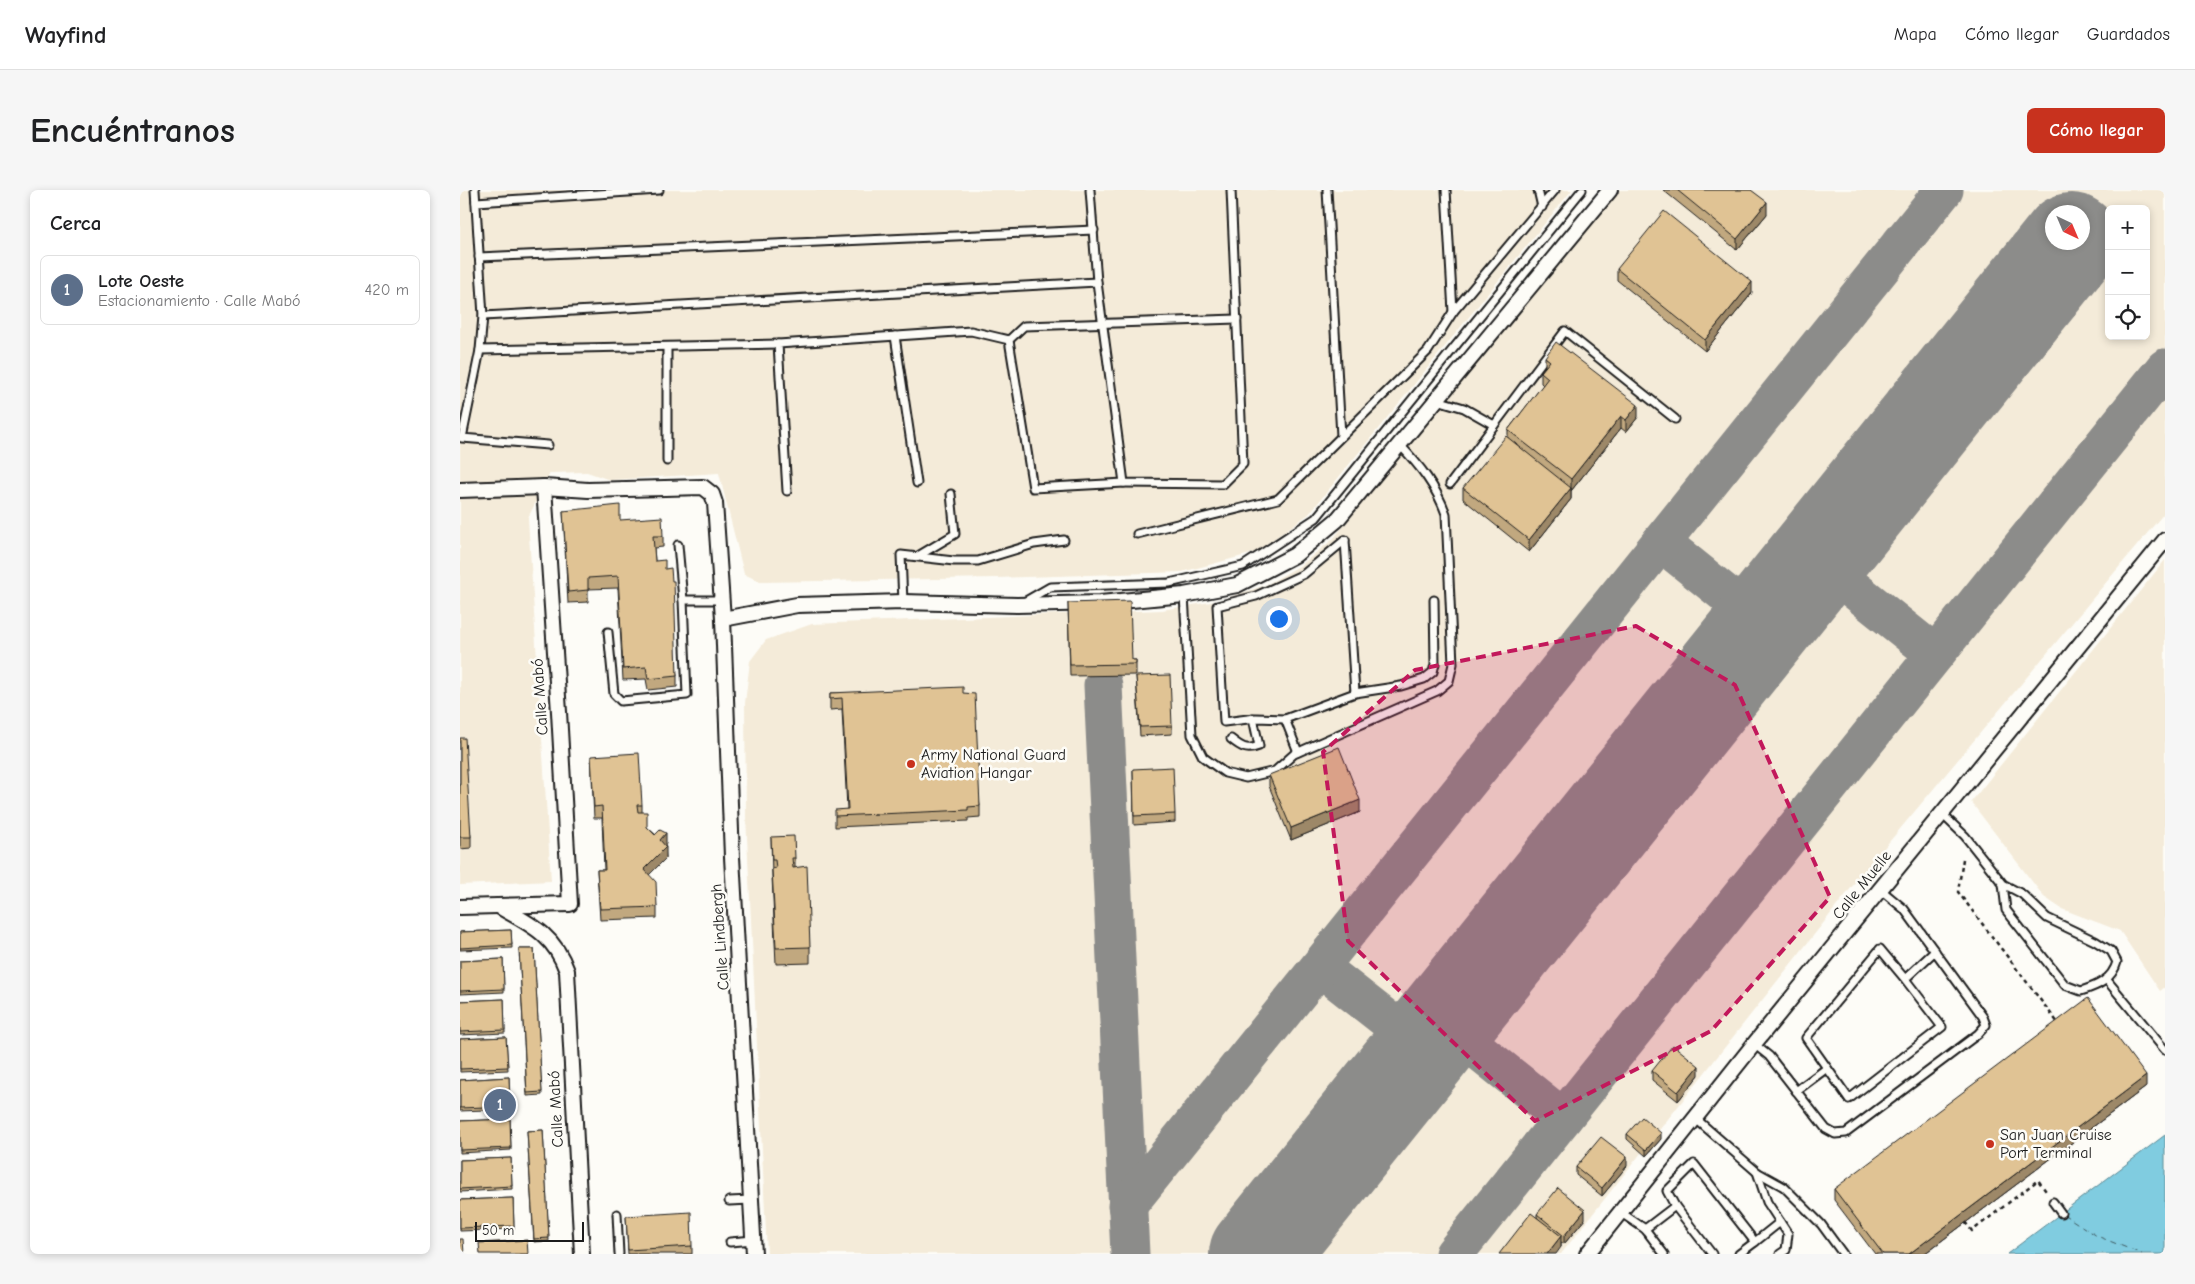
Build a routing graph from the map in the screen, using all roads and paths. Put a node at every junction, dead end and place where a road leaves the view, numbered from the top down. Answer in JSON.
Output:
{"nodes":[{"id":1,"x":475,"y":190,"type":"edge"},
{"id":2,"x":659,"y":190,"type":"edge"},
{"id":3,"x":1090,"y":190,"type":"edge"},
{"id":4,"x":1231,"y":190,"type":"edge"},
{"id":5,"x":1327,"y":190,"type":"edge"},
{"id":6,"x":1446,"y":190,"type":"edge"},
{"id":7,"x":1538,"y":190,"type":"edge"},
{"id":8,"x":1555,"y":190,"type":"edge"},
{"id":9,"x":1582,"y":190,"type":"edge"},
{"id":10,"x":1610,"y":190,"type":"edge"},
{"id":11,"x":476,"y":202,"type":"junction"},
{"id":12,"x":1542,"y":207,"type":"junction"},
{"id":13,"x":1094,"y":230,"type":"junction"},
{"id":14,"x":479,"y":257,"type":"junction"},
{"id":15,"x":1097,"y":282,"type":"junction"},
{"id":16,"x":1453,"y":312,"type":"junction"},
{"id":17,"x":483,"y":316,"type":"junction"},
{"id":18,"x":1237,"y":319,"type":"junction"},
{"id":19,"x":1102,"y":324,"type":"junction"},
{"id":20,"x":895,"y":336,"type":"junction"},
{"id":21,"x":1009,"y":340,"type":"junction"},
{"id":22,"x":778,"y":344,"type":"junction"},
{"id":23,"x":667,"y":346,"type":"junction"},
{"id":24,"x":480,"y":350,"type":"junction"},
{"id":25,"x":1437,"y":400,"type":"junction"},
{"id":26,"x":1675,"y":419,"type":"dead end"},
{"id":27,"x":1494,"y":425,"type":"junction"},
{"id":28,"x":1341,"y":436,"type":"junction"},
{"id":29,"x":548,"y":444,"type":"dead end"},
{"id":30,"x":1399,"y":444,"type":"junction"},
{"id":31,"x":667,"y":461,"type":"dead end"},
{"id":32,"x":917,"y":483,"type":"dead end"},
{"id":33,"x":1124,"y":484,"type":"junction"},
{"id":34,"x":1450,"y":484,"type":"dead end"},
{"id":35,"x":544,"y":487,"type":"junction"},
{"id":36,"x":460,"y":490,"type":"edge"},
{"id":37,"x":787,"y":491,"type":"dead end"},
{"id":38,"x":951,"y":494,"type":"dead end"},
{"id":39,"x":1137,"y":534,"type":"dead end"},
{"id":40,"x":1064,"y":540,"type":"dead end"},
{"id":41,"x":2165,"y":540,"type":"edge"},
{"id":42,"x":678,"y":545,"type":"dead end"},
{"id":43,"x":918,"y":556,"type":"junction"},
{"id":44,"x":1184,"y":595,"type":"junction"},
{"id":45,"x":683,"y":600,"type":"junction"},
{"id":46,"x":722,"y":600,"type":"junction"},
{"id":47,"x":1434,"y":600,"type":"dead end"},
{"id":48,"x":903,"y":602,"type":"junction"},
{"id":49,"x":1018,"y":606,"type":"junction"},
{"id":50,"x":723,"y":618,"type":"junction"},
{"id":51,"x":608,"y":632,"type":"dead end"},
{"id":52,"x":1355,"y":693,"type":"junction"},
{"id":53,"x":1253,"y":718,"type":"junction"},
{"id":54,"x":1285,"y":719,"type":"junction"},
{"id":55,"x":1230,"y":739,"type":"dead end"},
{"id":56,"x":1298,"y":752,"type":"junction"},
{"id":57,"x":1942,"y":814,"type":"junction"},
{"id":58,"x":1963,"y":859,"type":"dead end"},
{"id":59,"x":2003,"y":884,"type":"junction"},
{"id":60,"x":1881,"y":890,"type":"junction"},
{"id":61,"x":497,"y":905,"type":"junction"},
{"id":62,"x":460,"y":907,"type":"edge"},
{"id":63,"x":1935,"y":952,"type":"junction"},
{"id":64,"x":1905,"y":979,"type":"junction"},
{"id":65,"x":2106,"y":979,"type":"junction"},
{"id":66,"x":2058,"y":1024,"type":"edge"},
{"id":67,"x":1754,"y":1044,"type":"junction"},
{"id":68,"x":2165,"y":1050,"type":"edge"},
{"id":69,"x":1827,"y":1068,"type":"junction"},
{"id":70,"x":1796,"y":1091,"type":"junction"},
{"id":71,"x":1695,"y":1118,"type":"junction"},
{"id":72,"x":1757,"y":1172,"type":"junction"},
{"id":73,"x":752,"y":1200,"type":"junction"},
{"id":74,"x":729,"y":1201,"type":"dead end"},
{"id":75,"x":2053,"y":1202,"type":"joint"},
{"id":76,"x":1675,"y":1206,"type":"junction"},
{"id":77,"x":1620,"y":1212,"type":"junction"},
{"id":78,"x":2061,"y":1213,"type":"dead end"},
{"id":79,"x":617,"y":1214,"type":"dead end"},
{"id":80,"x":1960,"y":1216,"type":"edge"},
{"id":81,"x":1780,"y":1222,"type":"junction"},
{"id":82,"x":1645,"y":1230,"type":"junction"},
{"id":83,"x":730,"y":1242,"type":"dead end"},
{"id":84,"x":1754,"y":1242,"type":"junction"},
{"id":85,"x":754,"y":1247,"type":"edge"},
{"id":86,"x":582,"y":1254,"type":"edge"},
{"id":87,"x":619,"y":1254,"type":"edge"},
{"id":88,"x":1587,"y":1254,"type":"edge"},
{"id":89,"x":1664,"y":1254,"type":"edge"},
{"id":90,"x":1712,"y":1254,"type":"edge"},
{"id":91,"x":1740,"y":1254,"type":"edge"},
{"id":92,"x":1780,"y":1254,"type":"edge"},
{"id":93,"x":1843,"y":1254,"type":"edge"}],
"edges":[{"from":1,"to":11,"type":"lane"},
{"from":2,"to":11,"type":"lane"},
{"from":3,"to":13,"type":"lane"},
{"from":4,"to":18,"type":"lane"},
{"from":5,"to":28,"type":"lane"},
{"from":6,"to":16,"type":"lane"},
{"from":7,"to":12,"type":"lane"},
{"from":8,"to":12,"type":"lane"},
{"from":9,"to":49,"type":"lane"},
{"from":10,"to":25,"type":"street"},
{"from":11,"to":14,"type":"lane"},
{"from":12,"to":16,"type":"lane"},
{"from":13,"to":14,"type":"lane"},
{"from":13,"to":15,"type":"lane"},
{"from":14,"to":17,"type":"lane"},
{"from":15,"to":17,"type":"lane"},
{"from":15,"to":19,"type":"lane"},
{"from":16,"to":28,"type":"lane"},
{"from":17,"to":24,"type":"lane"},
{"from":18,"to":19,"type":"lane"},
{"from":18,"to":33,"type":"lane"},
{"from":19,"to":21,"type":"lane"},
{"from":19,"to":33,"type":"lane"},
{"from":20,"to":21,"type":"lane"},
{"from":20,"to":22,"type":"lane"},
{"from":20,"to":32,"type":"lane"},
{"from":21,"to":33,"type":"lane"},
{"from":22,"to":23,"type":"lane"},
{"from":22,"to":37,"type":"lane"},
{"from":23,"to":24,"type":"lane"},
{"from":23,"to":31,"type":"lane"},
{"from":24,"to":29,"type":"lane"},
{"from":25,"to":27,"type":"lane"},
{"from":25,"to":30,"type":"street"},
{"from":26,"to":27,"type":"lane"},
{"from":27,"to":34,"type":"lane"},
{"from":28,"to":39,"type":"lane"},
{"from":30,"to":44,"type":"street"},
{"from":30,"to":56,"type":"lane"},
{"from":35,"to":36,"type":"street"},
{"from":35,"to":46,"type":"street","name":"Calle Lindbergh"},
{"from":35,"to":61,"type":"street","name":"Calle Mabó"},
{"from":38,"to":43,"type":"lane"},
{"from":40,"to":43,"type":"lane"},
{"from":41,"to":57,"type":"street","name":"Calle Muelle"},
{"from":42,"to":45,"type":"lane"},
{"from":43,"to":48,"type":"lane"},
{"from":44,"to":49,"type":"street"},
{"from":44,"to":56,"type":"lane"},
{"from":45,"to":46,"type":"lane"},
{"from":45,"to":51,"type":"lane"},
{"from":46,"to":50,"type":"street","name":"Calle Lindbergh"},
{"from":47,"to":52,"type":"lane"},
{"from":48,"to":49,"type":"street"},
{"from":48,"to":50,"type":"street"},
{"from":50,"to":73,"type":"street","name":"Calle Lindbergh"},
{"from":52,"to":53,"type":"lane"},
{"from":52,"to":54,"type":"lane"},
{"from":53,"to":54,"type":"lane"},
{"from":53,"to":55,"type":"lane"},
{"from":54,"to":56,"type":"lane"},
{"from":57,"to":59,"type":"lane"},
{"from":57,"to":60,"type":"street","name":"Calle Muelle"},
{"from":58,"to":66,"type":"path"},
{"from":59,"to":65,"type":"lane"},
{"from":59,"to":65,"type":"lane"},
{"from":60,"to":63,"type":"lane"},
{"from":60,"to":67,"type":"street","name":"Calle Muelle"},
{"from":61,"to":62,"type":"street"},
{"from":61,"to":86,"type":"street","name":"Calle Mabó"},
{"from":63,"to":64,"type":"lane"},
{"from":63,"to":70,"type":"lane"},
{"from":64,"to":69,"type":"lane"},
{"from":64,"to":69,"type":"lane"},
{"from":65,"to":68,"type":"lane"},
{"from":67,"to":70,"type":"lane"},
{"from":67,"to":71,"type":"street","name":"Calle Muelle"},
{"from":69,"to":70,"type":"lane"},
{"from":71,"to":72,"type":"lane"},
{"from":71,"to":77,"type":"street","name":"Calle Muelle"},
{"from":72,"to":81,"type":"lane"},
{"from":72,"to":93,"type":"lane"},
{"from":73,"to":74,"type":"lane"},
{"from":73,"to":85,"type":"street","name":"Calle Lindbergh"},
{"from":75,"to":78,"type":"lane"},
{"from":75,"to":80,"type":"path"},
{"from":76,"to":82,"type":"lane"},
{"from":76,"to":84,"type":"lane"},
{"from":76,"to":90,"type":"lane"},
{"from":77,"to":82,"type":"lane"},
{"from":77,"to":88,"type":"street","name":"Calle Muelle"},
{"from":79,"to":87,"type":"lane"},
{"from":81,"to":84,"type":"lane"},
{"from":81,"to":92,"type":"lane"},
{"from":82,"to":89,"type":"lane"},
{"from":83,"to":85,"type":"lane"},
{"from":84,"to":91,"type":"lane"}]}
